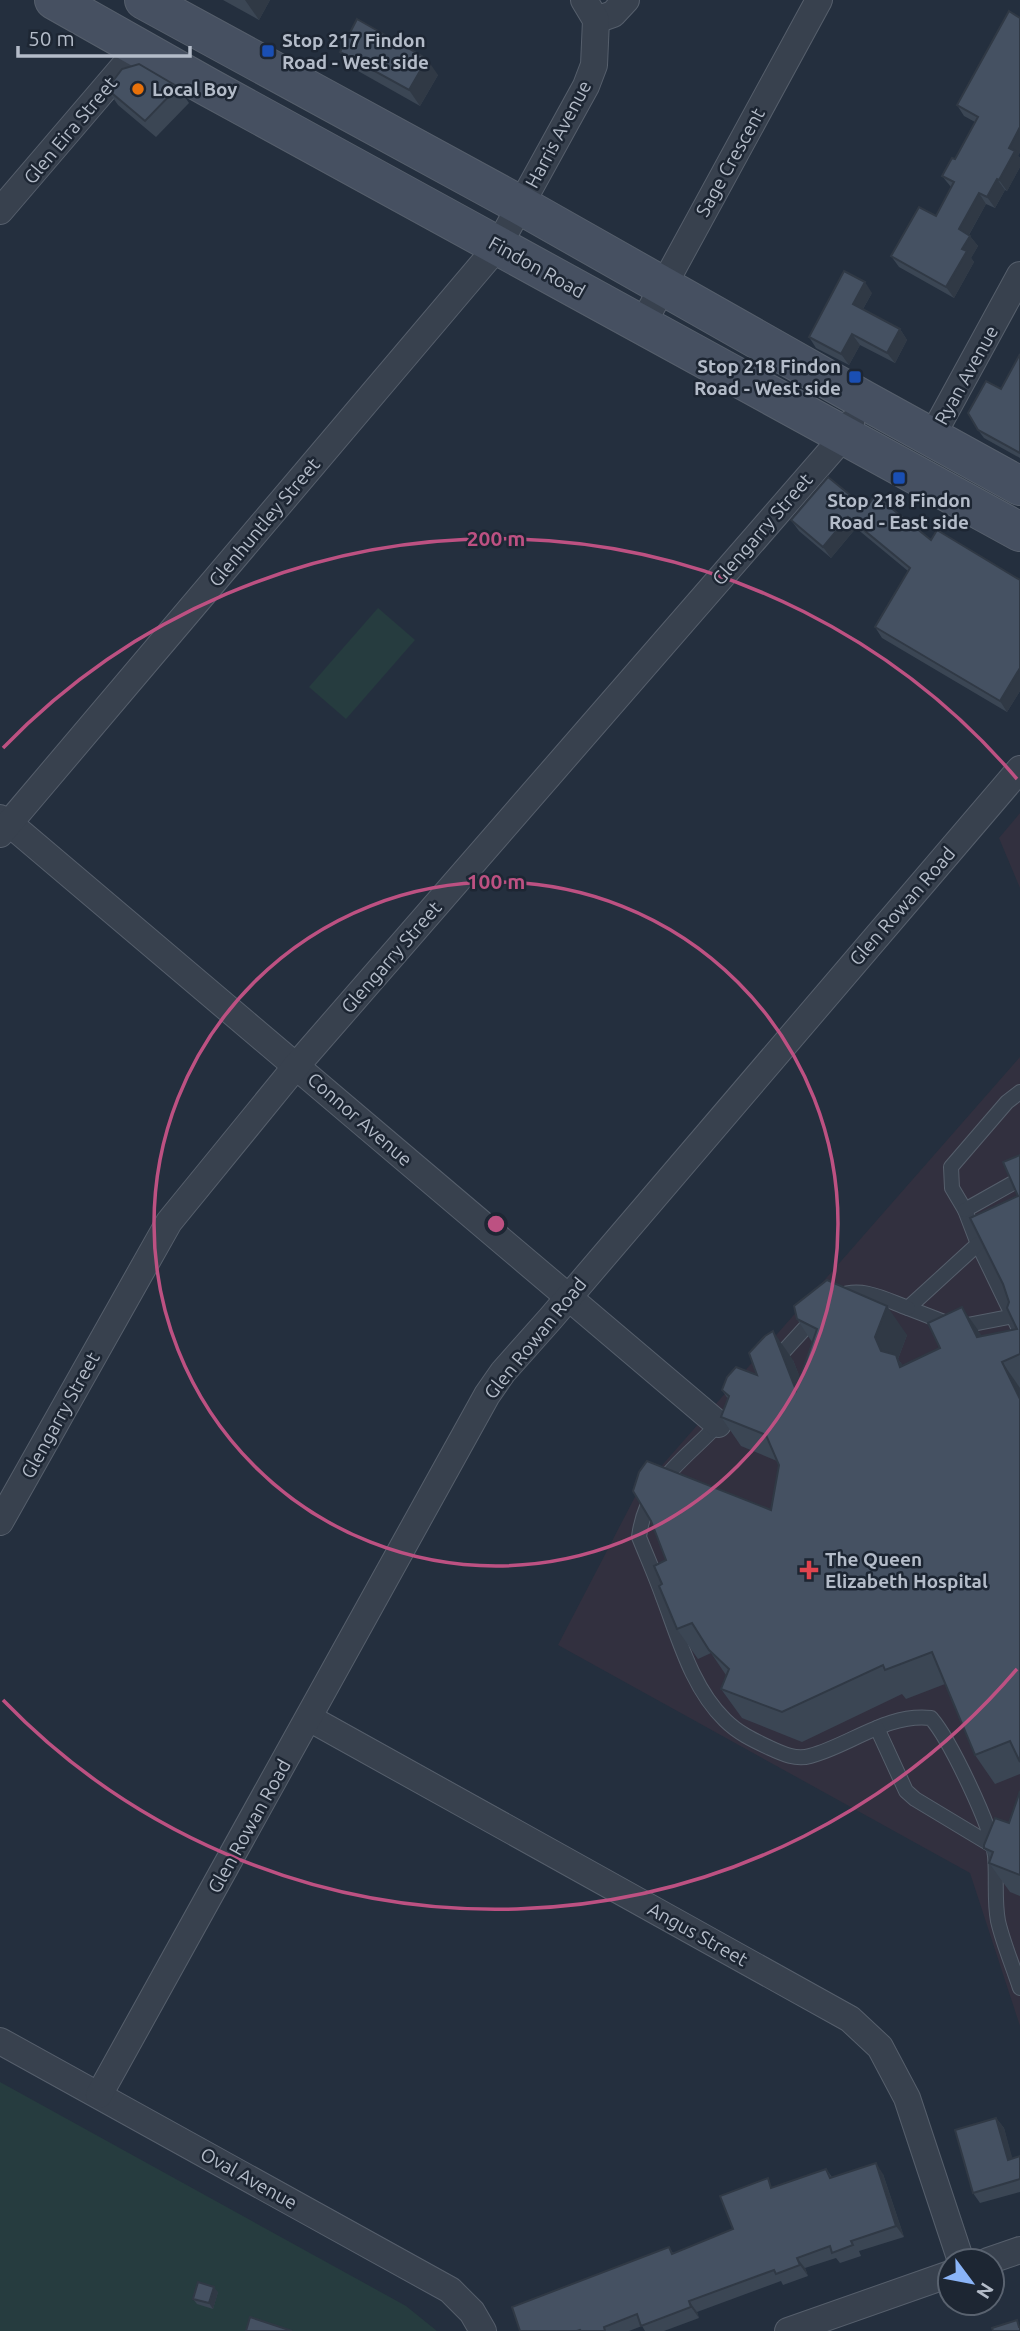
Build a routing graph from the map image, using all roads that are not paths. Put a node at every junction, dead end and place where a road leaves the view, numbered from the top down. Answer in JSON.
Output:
{"nodes":[{"id":1,"x":54,"y":0,"type":"edge"},
{"id":2,"x":123,"y":0,"type":"edge"},
{"id":3,"x":144,"y":0,"type":"edge"},
{"id":4,"x":626,"y":0,"type":"edge"},
{"id":5,"x":819,"y":0,"type":"edge"},
{"id":6,"x":590,"y":10,"type":"edge"},
{"id":7,"x":138,"y":47,"type":"junction"},
{"id":8,"x":520,"y":205,"type":"junction"},
{"id":9,"x":0,"y":211,"type":"edge"},
{"id":10,"x":498,"y":246,"type":"junction"},
{"id":11,"x":1020,"y":275,"type":"edge"},
{"id":12,"x":663,"y":285,"type":"junction"},
{"id":13,"x":642,"y":325,"type":"junction"},
{"id":14,"x":864,"y":400,"type":"junction"},
{"id":15,"x":844,"y":436,"type":"junction"},
{"id":16,"x":931,"y":438,"type":"junction"},
{"id":17,"x":1020,"y":486,"type":"edge"},
{"id":18,"x":1020,"y":532,"type":"edge"},
{"id":19,"x":1020,"y":769,"type":"edge"},
{"id":20,"x":3,"y":825,"type":"edge"},
{"id":21,"x":297,"y":1065,"type":"junction"},
{"id":22,"x":1020,"y":1092,"type":"edge"},
{"id":23,"x":1020,"y":1180,"type":"edge"},
{"id":24,"x":965,"y":1210,"type":"junction"},
{"id":25,"x":978,"y":1244,"type":"junction"},
{"id":26,"x":568,"y":1297,"type":"junction"},
{"id":27,"x":908,"y":1308,"type":"junction"},
{"id":28,"x":1014,"y":1316,"type":"junction"},
{"id":29,"x":1020,"y":1331,"type":"edge"},
{"id":30,"x":760,"y":1377,"type":"edge"},
{"id":31,"x":727,"y":1415,"type":"joint"},
{"id":32,"x":0,"y":1522,"type":"edge"},
{"id":33,"x":309,"y":1718,"type":"junction"},
{"id":34,"x":877,"y":1728,"type":"junction"},
{"id":35,"x":993,"y":1846,"type":"junction"},
{"id":36,"x":1020,"y":1988,"type":"edge"},
{"id":37,"x":0,"y":2041,"type":"edge"},
{"id":38,"x":99,"y":2095,"type":"junction"},
{"id":39,"x":956,"y":2247,"type":"edge"},
{"id":40,"x":936,"y":2279,"type":"edge"},
{"id":41,"x":483,"y":2331,"type":"edge"},
{"id":42,"x":788,"y":2331,"type":"edge"}],
"edges":[{"from":1,"to":7,"type":"main road","name":"Findon Road"},
{"from":2,"to":7,"type":"main road"},
{"from":3,"to":8,"type":"main road"},
{"from":4,"to":6,"type":"street"},
{"from":5,"to":12,"type":"street","name":"Sage Crescent"},
{"from":6,"to":8,"type":"street","name":"Harris Avenue"},
{"from":7,"to":9,"type":"street","name":"Glen Eira Street"},
{"from":7,"to":10,"type":"main road","name":"Findon Road"},
{"from":8,"to":10,"type":"street","name":"Glenhuntley Street"},
{"from":8,"to":12,"type":"main road"},
{"from":10,"to":13,"type":"main road","name":"Findon Road"},
{"from":10,"to":20,"type":"street","name":"Glenhuntley Street"},
{"from":11,"to":16,"type":"street","name":"Ryan Avenue"},
{"from":12,"to":13,"type":"street","name":"Sage Crescent"},
{"from":12,"to":14,"type":"main road"},
{"from":13,"to":15,"type":"main road","name":"Findon Road"},
{"from":14,"to":15,"type":"street","name":"Glengarry Street"},
{"from":14,"to":16,"type":"main road"},
{"from":15,"to":18,"type":"main road","name":"Findon Road"},
{"from":15,"to":21,"type":"street","name":"Glengarry Street"},
{"from":16,"to":17,"type":"main road"},
{"from":19,"to":26,"type":"street","name":"Glen Rowan Road"},
{"from":20,"to":21,"type":"street","name":"Connor Avenue"},
{"from":21,"to":26,"type":"street","name":"Connor Avenue"},
{"from":21,"to":32,"type":"street","name":"Glengarry Street"},
{"from":22,"to":24,"type":"lane"},
{"from":23,"to":24,"type":"lane"},
{"from":24,"to":25,"type":"lane"},
{"from":25,"to":27,"type":"lane"},
{"from":25,"to":28,"type":"lane"},
{"from":26,"to":31,"type":"street","name":"Connor Avenue"},
{"from":26,"to":33,"type":"street","name":"Glen Rowan Road"},
{"from":27,"to":28,"type":"lane"},
{"from":27,"to":30,"type":"lane"},
{"from":28,"to":29,"type":"lane"},
{"from":31,"to":34,"type":"lane"},
{"from":33,"to":38,"type":"street","name":"Glen Rowan Road"},
{"from":33,"to":39,"type":"street","name":"Angus Street"},
{"from":34,"to":35,"type":"lane"},
{"from":34,"to":35,"type":"lane"},
{"from":35,"to":36,"type":"lane"},
{"from":37,"to":38,"type":"street","name":"Oval Avenue"},
{"from":38,"to":41,"type":"street","name":"Oval Avenue"},
{"from":40,"to":42,"type":"street"}]}
